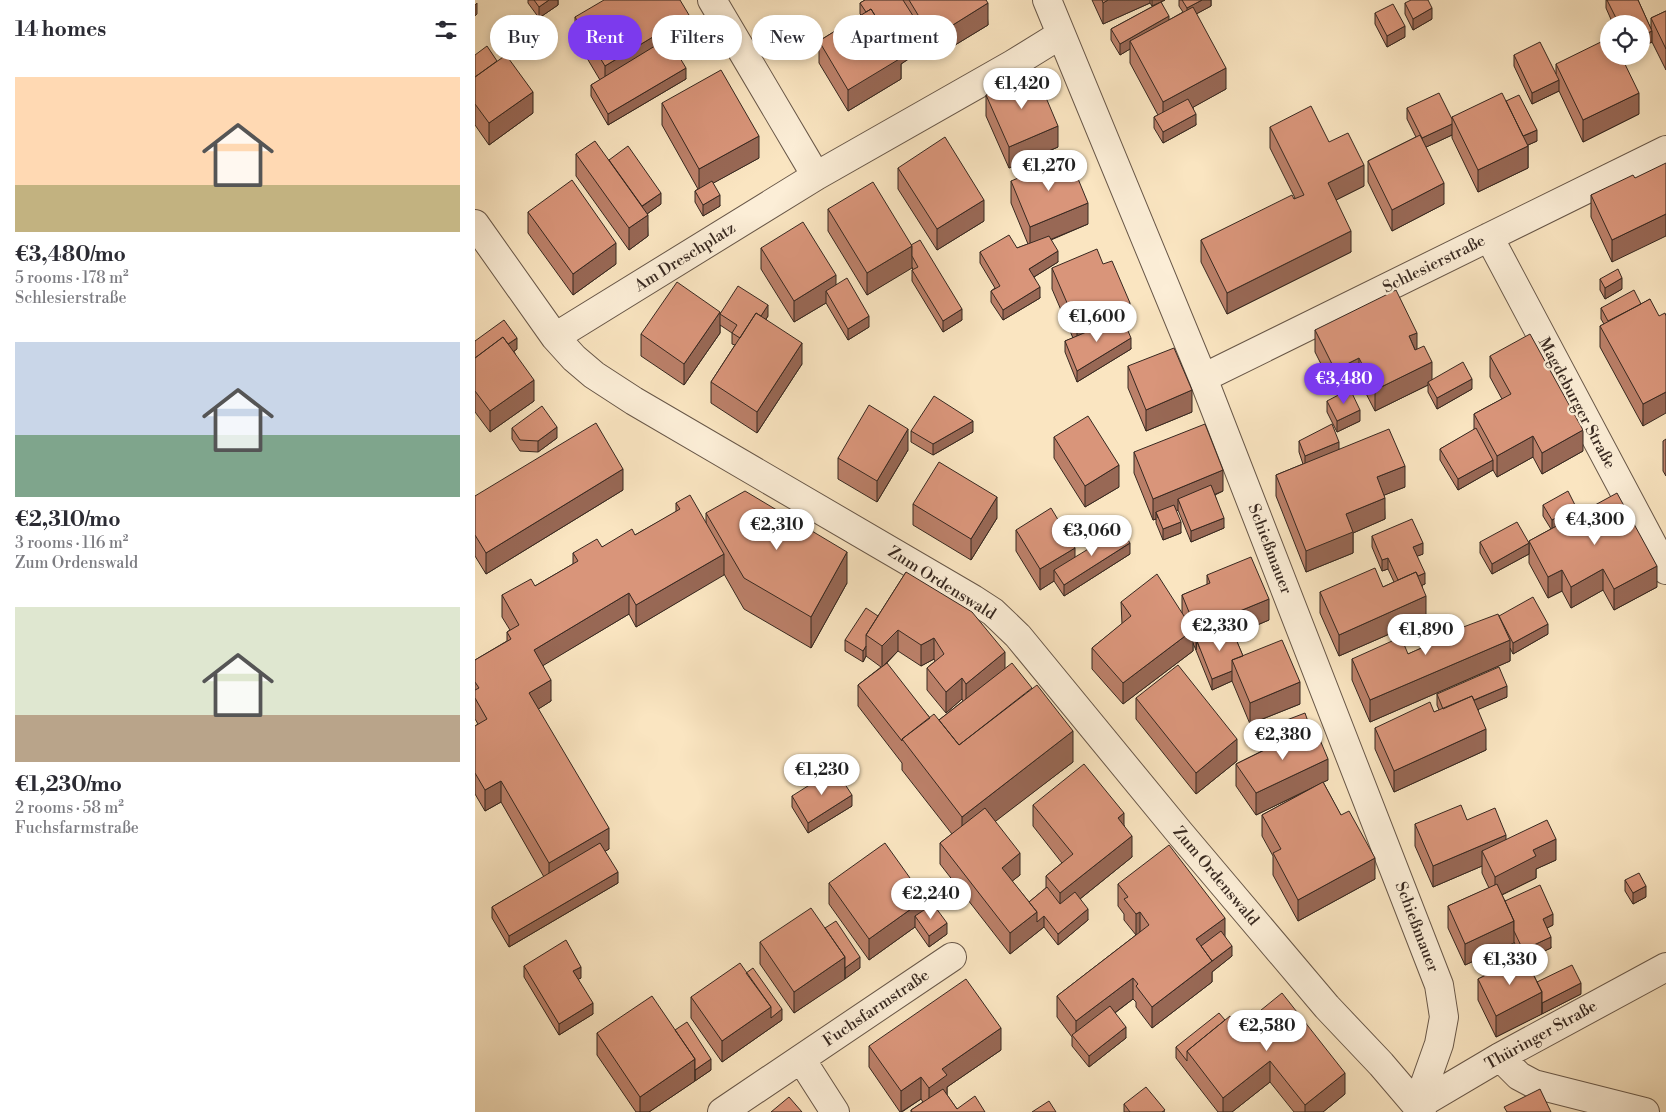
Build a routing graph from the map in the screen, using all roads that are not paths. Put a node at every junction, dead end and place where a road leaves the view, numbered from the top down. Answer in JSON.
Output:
{"nodes":[{"id":1,"x":713,"y":0,"type":"edge"},
{"id":2,"x":1047,"y":0,"type":"edge"},
{"id":3,"x":1060,"y":35,"type":"junction"},
{"id":4,"x":1666,"y":150,"type":"edge"},
{"id":5,"x":816,"y":176,"type":"junction"},
{"id":6,"x":475,"y":224,"type":"edge"},
{"id":7,"x":1489,"y":237,"type":"junction"},
{"id":8,"x":555,"y":337,"type":"junction"},
{"id":9,"x":1203,"y":378,"type":"junction"},
{"id":10,"x":1666,"y":570,"type":"edge"},
{"id":11,"x":952,"y":956,"type":"dead end"},
{"id":12,"x":1666,"y":967,"type":"edge"},
{"id":13,"x":1500,"y":1057,"type":"junction"},
{"id":14,"x":801,"y":1059,"type":"junction"},
{"id":15,"x":1420,"y":1109,"type":"edge"},
{"id":16,"x":722,"y":1112,"type":"edge"},
{"id":17,"x":835,"y":1112,"type":"edge"},
{"id":18,"x":1645,"y":1112,"type":"edge"}],
"edges":[{"from":1,"to":5,"type":"street"},
{"from":2,"to":3,"type":"street","name":"Schießmauer"},
{"from":3,"to":5,"type":"street","name":"Am Dreschplatz"},
{"from":3,"to":9,"type":"street","name":"Schießmauer"},
{"from":4,"to":7,"type":"street","name":"Schlesierstraße"},
{"from":5,"to":8,"type":"street","name":"Am Dreschplatz"},
{"from":6,"to":8,"type":"street","name":"Zum Ordenswald"},
{"from":7,"to":9,"type":"street","name":"Schlesierstraße"},
{"from":7,"to":10,"type":"street","name":"Magdeburger Straße"},
{"from":8,"to":15,"type":"street","name":"Zum Ordenswald"},
{"from":9,"to":15,"type":"street","name":"Schießmauer"},
{"from":11,"to":14,"type":"street","name":"Fuchsfarmstraße"},
{"from":12,"to":13,"type":"street","name":"Thüringer Straße"},
{"from":13,"to":15,"type":"street","name":"Thüringer Straße"},
{"from":13,"to":18,"type":"street"},
{"from":14,"to":16,"type":"street","name":"Fuchsfarmstraße"},
{"from":14,"to":17,"type":"street"}]}
